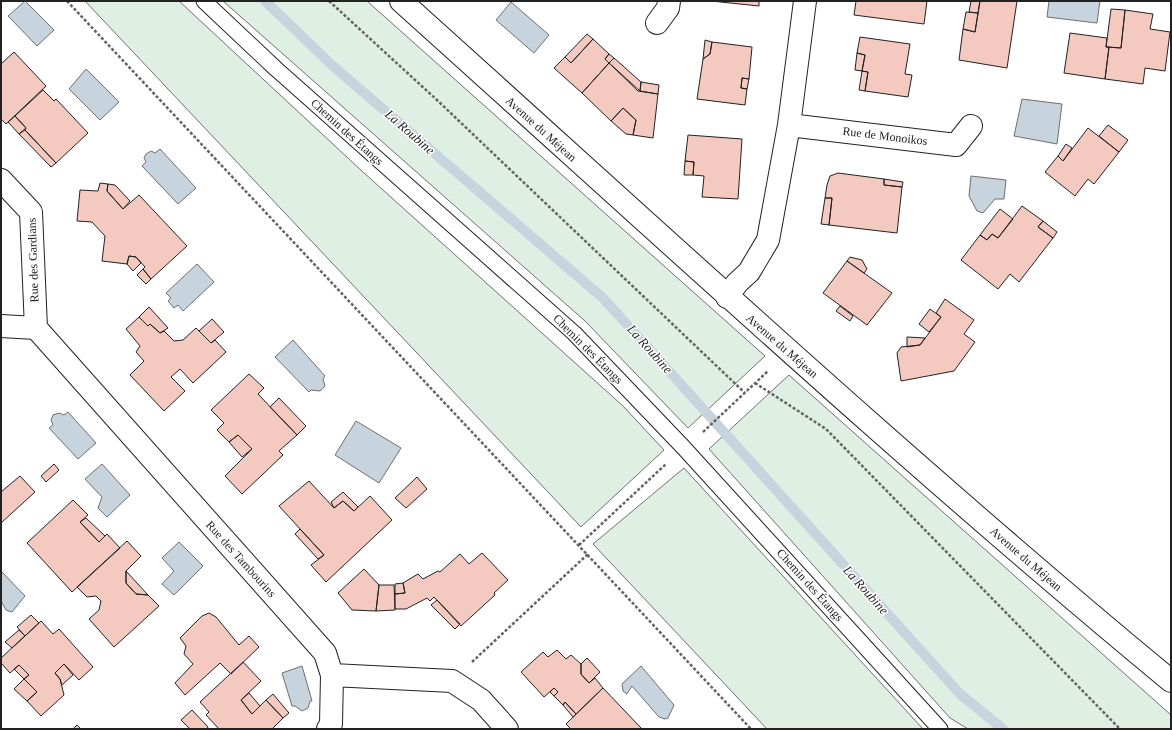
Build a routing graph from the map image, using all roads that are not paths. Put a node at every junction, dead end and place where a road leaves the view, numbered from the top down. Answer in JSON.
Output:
{"nodes":[{"id":1,"x":204,"y":1,"type":"edge"},
{"id":2,"x":401,"y":1,"type":"edge"},
{"id":3,"x":669,"y":1,"type":"edge"},
{"id":4,"x":805,"y":1,"type":"edge"},
{"id":5,"x":657,"y":23,"type":"dead end"},
{"id":6,"x":789,"y":126,"type":"junction"},
{"id":7,"x":971,"y":126,"type":"dead end"},
{"id":8,"x":1,"y":180,"type":"edge"},
{"id":9,"x":727,"y":297,"type":"junction"},
{"id":10,"x":1,"y":326,"type":"edge"},
{"id":11,"x":36,"y":328,"type":"junction"},
{"id":12,"x":332,"y":675,"type":"junction"},
{"id":13,"x":1171,"y":681,"type":"edge"},
{"id":14,"x":328,"y":729,"type":"edge"},
{"id":15,"x":508,"y":729,"type":"edge"},
{"id":16,"x":940,"y":729,"type":"edge"}],
"edges":[{"from":1,"to":16,"type":"lane","name":"Chemin des Étangs"},
{"from":2,"to":9,"type":"street","name":"Avenue du Méjean"},
{"from":3,"to":5,"type":"street"},
{"from":4,"to":6,"type":"street"},
{"from":6,"to":7,"type":"street","name":"Rue de Monoikos"},
{"from":6,"to":9,"type":"street"},
{"from":8,"to":11,"type":"street","name":"Rue des Gardians"},
{"from":9,"to":13,"type":"street","name":"Avenue du Méjean"},
{"from":10,"to":11,"type":"street"},
{"from":11,"to":12,"type":"street","name":"Rue des Tambourins"},
{"from":12,"to":14,"type":"street","name":"Rue des Tambourins"},
{"from":12,"to":15,"type":"street"}]}
